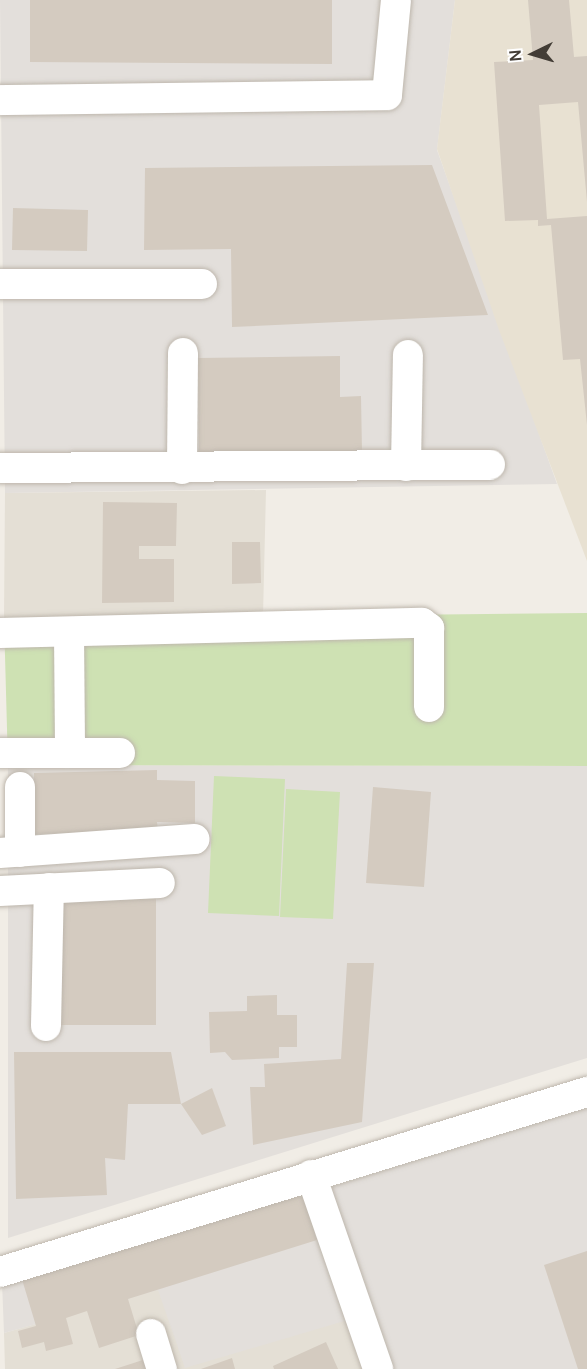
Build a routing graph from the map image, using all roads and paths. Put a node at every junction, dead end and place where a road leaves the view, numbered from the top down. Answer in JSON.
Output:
{"nodes":[{"id":1,"x":396,"y":0,"type":"edge"},
{"id":2,"x":0,"y":100,"type":"edge"},
{"id":3,"x":0,"y":284,"type":"edge"},
{"id":4,"x":202,"y":284,"type":"dead end"},
{"id":5,"x":183,"y":353,"type":"dead end"},
{"id":6,"x":408,"y":355,"type":"dead end"},
{"id":7,"x":490,"y":465,"type":"dead end"},
{"id":8,"x":406,"y":466,"type":"junction"},
{"id":9,"x":0,"y":468,"type":"edge"},
{"id":10,"x":182,"y":469,"type":"junction"},
{"id":11,"x":69,"y":632,"type":"junction"},
{"id":12,"x":0,"y":633,"type":"edge"},
{"id":13,"x":429,"y":707,"type":"dead end"},
{"id":14,"x":0,"y":753,"type":"edge"},
{"id":15,"x":70,"y":753,"type":"junction"},
{"id":16,"x":120,"y":753,"type":"dead end"},
{"id":17,"x":20,"y":787,"type":"dead end"},
{"id":18,"x":194,"y":839,"type":"dead end"},
{"id":19,"x":10,"y":852,"type":"edge"},
{"id":20,"x":160,"y":883,"type":"dead end"},
{"id":21,"x":49,"y":888,"type":"junction"},
{"id":22,"x":0,"y":891,"type":"edge"},
{"id":23,"x":46,"y":1026,"type":"dead end"},
{"id":24,"x":587,"y":1092,"type":"edge"},
{"id":25,"x":311,"y":1174,"type":"junction"},
{"id":26,"x":0,"y":1272,"type":"edge"},
{"id":27,"x":151,"y":1334,"type":"dead end"},
{"id":28,"x":162,"y":1369,"type":"edge"},
{"id":29,"x":378,"y":1369,"type":"edge"}],
"edges":[{"from":1,"to":2,"type":"street"},
{"from":3,"to":4,"type":"street"},
{"from":5,"to":10,"type":"street"},
{"from":6,"to":8,"type":"street"},
{"from":7,"to":8,"type":"street"},
{"from":8,"to":10,"type":"street"},
{"from":9,"to":10,"type":"street"},
{"from":11,"to":12,"type":"street"},
{"from":11,"to":13,"type":"street"},
{"from":11,"to":15,"type":"street"},
{"from":14,"to":15,"type":"street"},
{"from":15,"to":16,"type":"street"},
{"from":17,"to":19,"type":"street"},
{"from":18,"to":19,"type":"street"},
{"from":20,"to":21,"type":"street"},
{"from":21,"to":22,"type":"street"},
{"from":21,"to":23,"type":"street"},
{"from":24,"to":25,"type":"street"},
{"from":25,"to":26,"type":"street"},
{"from":25,"to":29,"type":"street"},
{"from":27,"to":28,"type":"street"}]}
